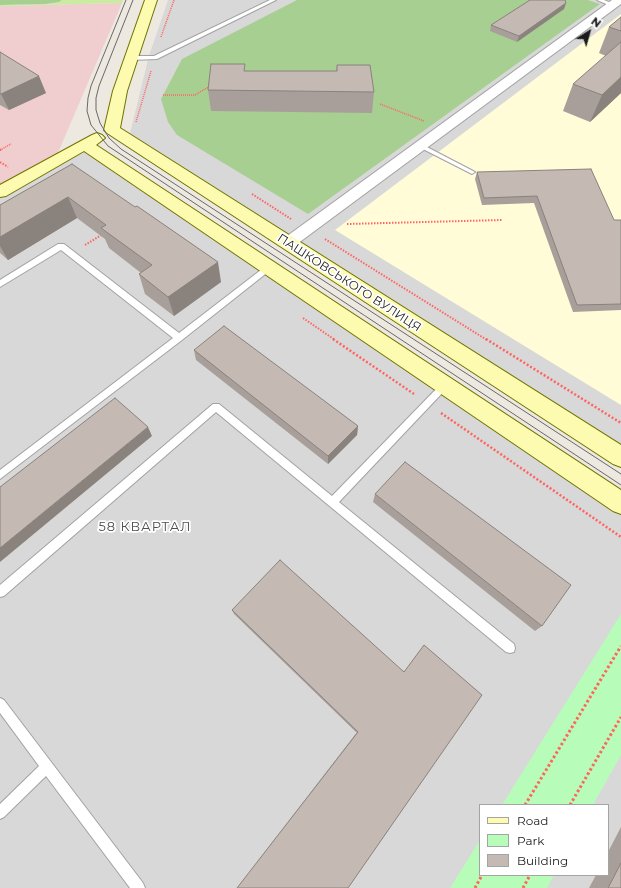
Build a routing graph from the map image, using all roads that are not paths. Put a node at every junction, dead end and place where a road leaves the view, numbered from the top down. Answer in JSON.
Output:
{"nodes":[{"id":1,"x":151,"y":0,"type":"edge"},
{"id":2,"x":274,"y":0,"type":"edge"},
{"id":3,"x":599,"y":0,"type":"edge"},
{"id":4,"x":616,"y":2,"type":"edge"},
{"id":5,"x":131,"y":58,"type":"junction"},
{"id":6,"x":120,"y":91,"type":"junction"},
{"id":7,"x":112,"y":130,"type":"junction"},
{"id":8,"x":85,"y":145,"type":"junction"},
{"id":9,"x":421,"y":146,"type":"junction"},
{"id":10,"x":472,"y":172,"type":"dead end"},
{"id":11,"x":0,"y":192,"type":"edge"},
{"id":12,"x":288,"y":244,"type":"junction"},
{"id":13,"x":265,"y":265,"type":"junction"},
{"id":14,"x":0,"y":284,"type":"edge"},
{"id":15,"x":179,"y":338,"type":"junction"},
{"id":16,"x":445,"y":386,"type":"junction"},
{"id":17,"x":621,"y":457,"type":"edge"},
{"id":18,"x":0,"y":475,"type":"edge"},
{"id":19,"x":332,"y":502,"type":"junction"},
{"id":20,"x":621,"y":503,"type":"edge"},
{"id":21,"x":0,"y":592,"type":"edge"},
{"id":22,"x":510,"y":648,"type":"dead end"},
{"id":23,"x":0,"y":704,"type":"edge"},
{"id":24,"x":47,"y":767,"type":"junction"},
{"id":25,"x":0,"y":813,"type":"edge"},
{"id":26,"x":138,"y":888,"type":"edge"}],
"edges":[{"from":1,"to":5,"type":"street"},
{"from":2,"to":5,"type":"lane"},
{"from":3,"to":4,"type":"lane"},
{"from":4,"to":9,"type":"street"},
{"from":5,"to":6,"type":"street"},
{"from":6,"to":7,"type":"street"},
{"from":6,"to":8,"type":"street"},
{"from":7,"to":8,"type":"street"},
{"from":7,"to":12,"type":"street","name":"ПАШКОВСЬКОГО ВУЛИЦЯ"},
{"from":8,"to":11,"type":"street"},
{"from":8,"to":13,"type":"street"},
{"from":9,"to":10,"type":"lane"},
{"from":9,"to":12,"type":"street"},
{"from":12,"to":13,"type":"street"},
{"from":12,"to":17,"type":"street","name":"ПАШКОВСЬКОГО ВУЛИЦЯ"},
{"from":13,"to":15,"type":"lane"},
{"from":13,"to":16,"type":"street"},
{"from":14,"to":15,"type":"lane"},
{"from":15,"to":18,"type":"lane"},
{"from":16,"to":19,"type":"lane"},
{"from":16,"to":20,"type":"street"},
{"from":19,"to":21,"type":"lane"},
{"from":19,"to":22,"type":"lane"},
{"from":23,"to":24,"type":"lane"},
{"from":24,"to":25,"type":"lane"},
{"from":24,"to":26,"type":"lane"}]}
